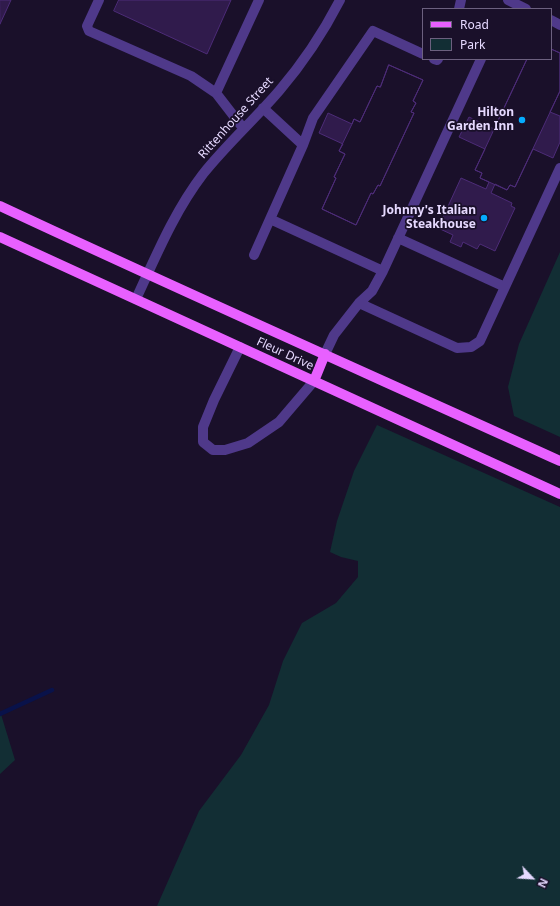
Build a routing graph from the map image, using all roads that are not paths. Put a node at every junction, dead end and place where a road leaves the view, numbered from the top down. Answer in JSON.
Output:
{"nodes":[{"id":1,"x":99,"y":0,"type":"edge"},
{"id":2,"x":259,"y":0,"type":"edge"},
{"id":3,"x":340,"y":0,"type":"edge"},
{"id":4,"x":507,"y":0,"type":"edge"},
{"id":5,"x":524,"y":8,"type":"edge"},
{"id":6,"x":422,"y":54,"type":"edge"},
{"id":7,"x":481,"y":60,"type":"edge"},
{"id":8,"x":216,"y":93,"type":"junction"},
{"id":9,"x":263,"y":108,"type":"junction"},
{"id":10,"x":243,"y":128,"type":"junction"},
{"id":11,"x":303,"y":145,"type":"junction"},
{"id":12,"x":560,"y":168,"type":"edge"},
{"id":13,"x":0,"y":206,"type":"edge"},
{"id":14,"x":270,"y":219,"type":"junction"},
{"id":15,"x":0,"y":237,"type":"edge"},
{"id":16,"x":398,"y":238,"type":"junction"},
{"id":17,"x":254,"y":254,"type":"dead end"},
{"id":18,"x":383,"y":271,"type":"junction"},
{"id":19,"x":147,"y":275,"type":"junction"},
{"id":20,"x":505,"y":287,"type":"junction"},
{"id":21,"x":136,"y":299,"type":"junction"},
{"id":22,"x":359,"y":303,"type":"junction"},
{"id":23,"x":240,"y":347,"type":"junction"},
{"id":24,"x":325,"y":354,"type":"junction"},
{"id":25,"x":314,"y":381,"type":"junction"},
{"id":26,"x":560,"y":461,"type":"edge"},
{"id":27,"x":560,"y":494,"type":"edge"}],
"edges":[{"from":1,"to":8,"type":"street"},
{"from":2,"to":8,"type":"street"},
{"from":3,"to":9,"type":"street","name":"Rittenhouse Street"},
{"from":4,"to":5,"type":"street"},
{"from":6,"to":11,"type":"street"},
{"from":7,"to":16,"type":"street"},
{"from":8,"to":10,"type":"street"},
{"from":9,"to":10,"type":"street","name":"Rittenhouse Street"},
{"from":9,"to":11,"type":"street"},
{"from":10,"to":19,"type":"street","name":"Rittenhouse Street"},
{"from":11,"to":14,"type":"street"},
{"from":12,"to":20,"type":"street"},
{"from":13,"to":19,"type":"main road","name":"Fleur Drive"},
{"from":14,"to":17,"type":"street"},
{"from":14,"to":18,"type":"street"},
{"from":15,"to":21,"type":"main road","name":"Fleur Drive"},
{"from":16,"to":18,"type":"street"},
{"from":16,"to":20,"type":"street"},
{"from":18,"to":22,"type":"street"},
{"from":19,"to":21,"type":"street","name":"Rittenhouse Street"},
{"from":19,"to":24,"type":"main road","name":"Fleur Drive"},
{"from":20,"to":22,"type":"street"},
{"from":21,"to":23,"type":"main road","name":"Fleur Drive"},
{"from":22,"to":24,"type":"street"},
{"from":23,"to":25,"type":"main road","name":"Fleur Drive"},
{"from":23,"to":25,"type":"street"},
{"from":24,"to":25,"type":"main road"},
{"from":24,"to":26,"type":"main road","name":"Fleur Drive"},
{"from":25,"to":27,"type":"main road","name":"Fleur Drive"}]}
